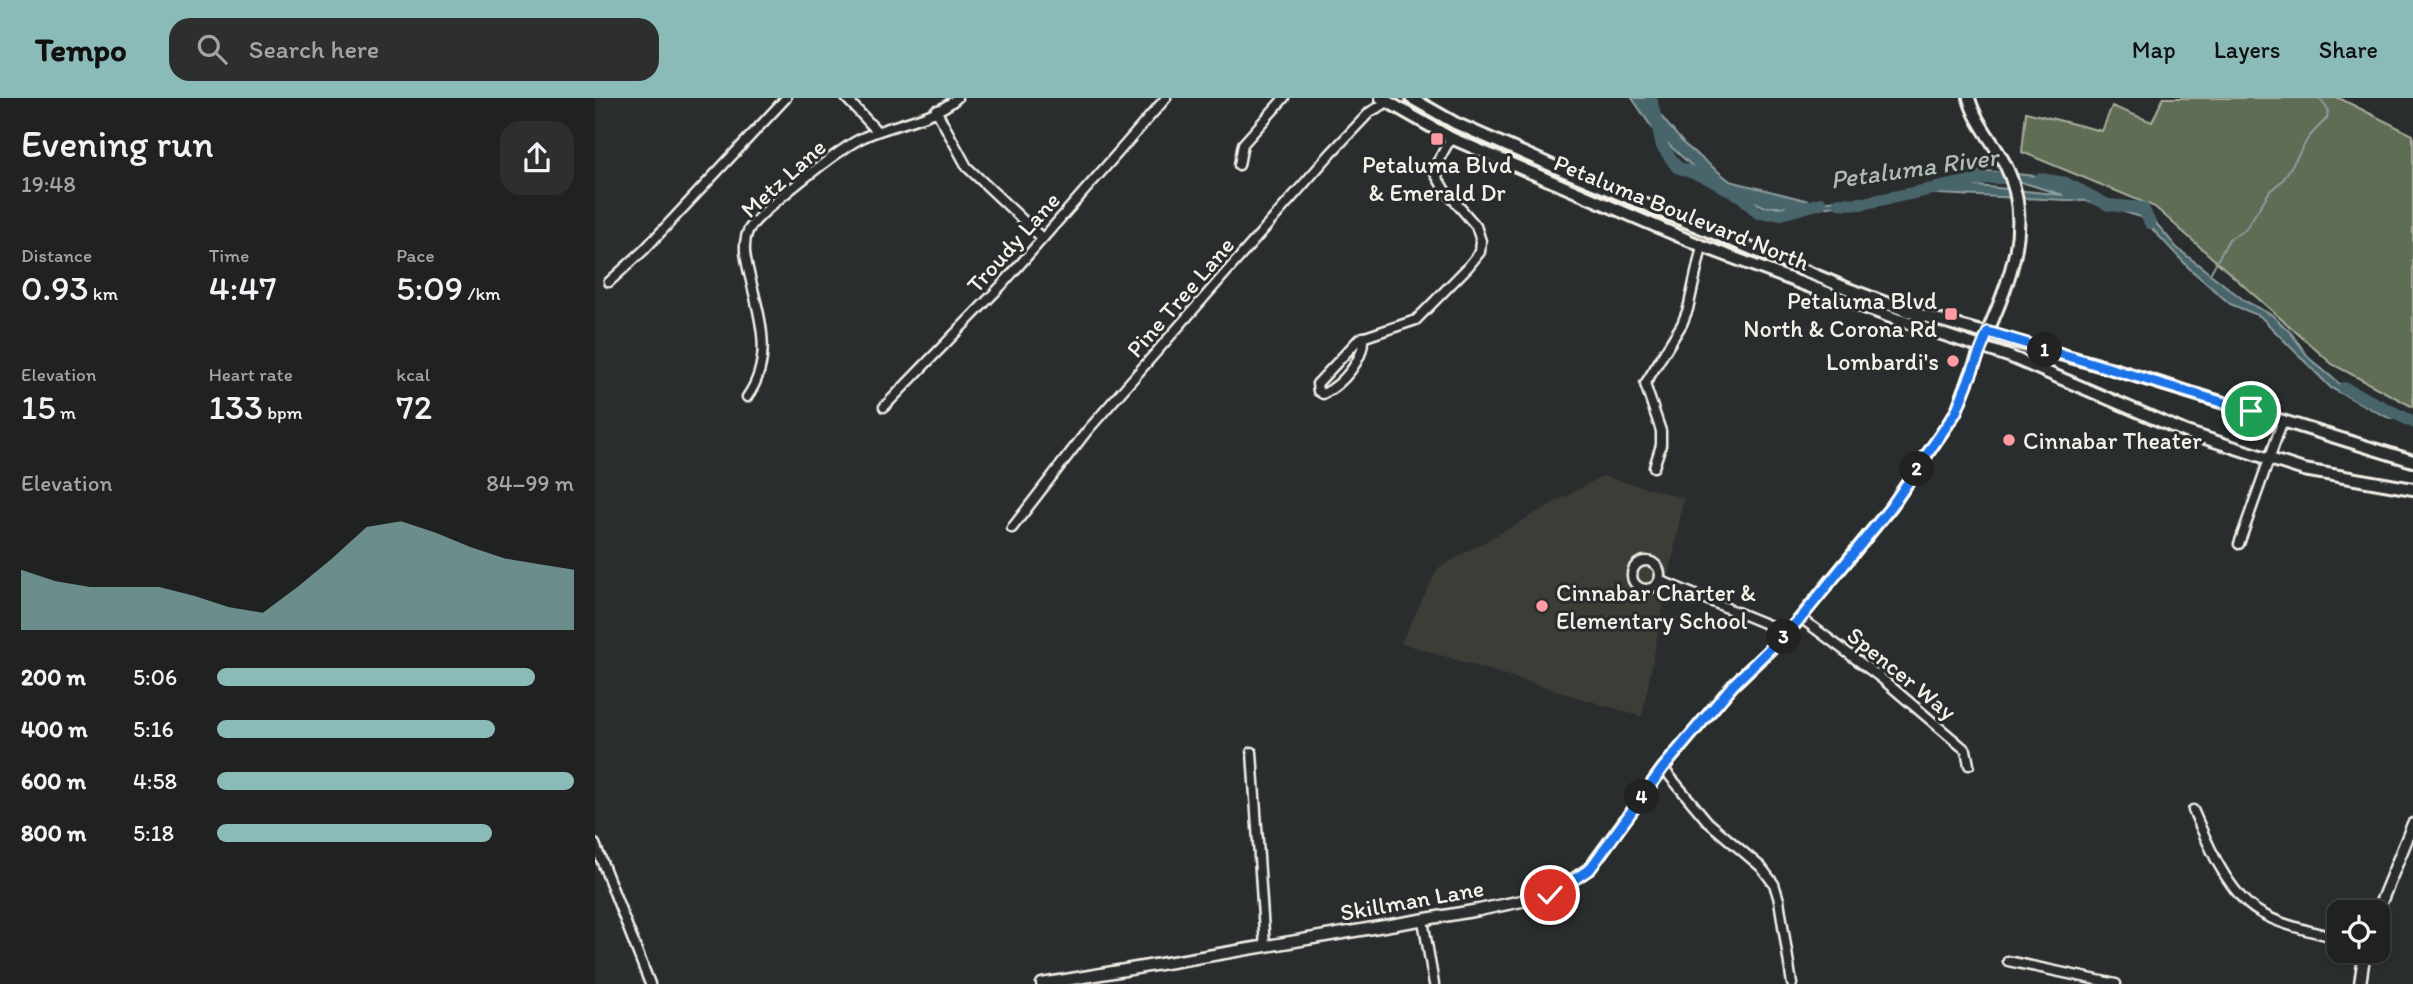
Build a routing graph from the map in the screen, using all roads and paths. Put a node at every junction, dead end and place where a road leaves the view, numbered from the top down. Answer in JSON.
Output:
{"nodes":[{"id":1,"x":786,"y":98,"type":"edge"},
{"id":2,"x":846,"y":98,"type":"edge"},
{"id":3,"x":957,"y":98,"type":"edge"},
{"id":4,"x":1166,"y":98,"type":"edge"},
{"id":5,"x":1284,"y":98,"type":"edge"},
{"id":6,"x":1411,"y":98,"type":"edge"},
{"id":7,"x":1969,"y":98,"type":"edge"},
{"id":8,"x":1384,"y":100,"type":"edge"},
{"id":9,"x":936,"y":110,"type":"junction"},
{"id":10,"x":877,"y":131,"type":"junction"},
{"id":11,"x":1451,"y":138,"type":"junction"},
{"id":12,"x":1239,"y":165,"type":"dead end"},
{"id":13,"x":1042,"y":238,"type":"junction"},
{"id":14,"x":1703,"y":246,"type":"junction"},
{"id":15,"x":609,"y":282,"type":"dead end"},
{"id":16,"x":1988,"y":332,"type":"junction"},
{"id":17,"x":1363,"y":337,"type":"junction"},
{"id":18,"x":1981,"y":347,"type":"junction"},
{"id":19,"x":747,"y":397,"type":"dead end"},
{"id":20,"x":884,"y":407,"type":"dead end"},
{"id":21,"x":2283,"y":420,"type":"junction"},
{"id":22,"x":2270,"y":458,"type":"junction"},
{"id":23,"x":2413,"y":460,"type":"edge"},
{"id":24,"x":1654,"y":467,"type":"dead end"},
{"id":25,"x":2413,"y":489,"type":"edge"},
{"id":26,"x":1012,"y":528,"type":"dead end"},
{"id":27,"x":2239,"y":544,"type":"dead end"},
{"id":28,"x":1659,"y":580,"type":"dead end"},
{"id":29,"x":1801,"y":618,"type":"junction"},
{"id":30,"x":1788,"y":633,"type":"junction"},
{"id":31,"x":1252,"y":752,"type":"dead end"},
{"id":32,"x":1969,"y":765,"type":"dead end"},
{"id":33,"x":1663,"y":768,"type":"junction"},
{"id":34,"x":2193,"y":810,"type":"dead end"},
{"id":35,"x":2413,"y":824,"type":"edge"},
{"id":36,"x":595,"y":844,"type":"edge"},
{"id":37,"x":2382,"y":900,"type":"edge"},
{"id":38,"x":1423,"y":920,"type":"junction"},
{"id":39,"x":2327,"y":935,"type":"edge"},
{"id":40,"x":1265,"y":947,"type":"junction"},
{"id":41,"x":2008,"y":961,"type":"dead end"},
{"id":42,"x":2363,"y":963,"type":"edge"},
{"id":43,"x":650,"y":984,"type":"edge"},
{"id":44,"x":1042,"y":984,"type":"edge"},
{"id":45,"x":1434,"y":984,"type":"edge"},
{"id":46,"x":1792,"y":984,"type":"edge"},
{"id":47,"x":2116,"y":984,"type":"edge"},
{"id":48,"x":2360,"y":984,"type":"edge"}],
"edges":[{"from":1,"to":15,"type":"street"},
{"from":2,"to":10,"type":"street"},
{"from":3,"to":9,"type":"street","name":"Metz Lane"},
{"from":4,"to":13,"type":"street","name":"Troudy Lane"},
{"from":5,"to":12,"type":"street"},
{"from":6,"to":16,"type":"main road","name":"Petaluma Boulevard North"},
{"from":7,"to":16,"type":"main road"},
{"from":8,"to":11,"type":"main road","name":"Petaluma Boulevard North"},
{"from":8,"to":26,"type":"street","name":"Pine Tree Lane"},
{"from":9,"to":10,"type":"street","name":"Metz Lane"},
{"from":9,"to":13,"type":"street"},
{"from":10,"to":19,"type":"street","name":"Metz Lane"},
{"from":11,"to":14,"type":"main road","name":"Petaluma Boulevard North"},
{"from":11,"to":17,"type":"street"},
{"from":13,"to":20,"type":"street","name":"Troudy Lane"},
{"from":14,"to":18,"type":"main road","name":"Petaluma Boulevard North"},
{"from":14,"to":24,"type":"street"},
{"from":16,"to":18,"type":"main road"},
{"from":16,"to":21,"type":"main road","name":"Petaluma Boulevard North"},
{"from":17,"to":17,"type":"street"},
{"from":18,"to":22,"type":"main road","name":"Petaluma Boulevard North"},
{"from":18,"to":29,"type":"street","name":"Skillman Lane"},
{"from":21,"to":22,"type":"street"},
{"from":21,"to":23,"type":"main road","name":"Petaluma Boulevard North"},
{"from":22,"to":25,"type":"main road","name":"Petaluma Boulevard North"},
{"from":22,"to":27,"type":"street"},
{"from":28,"to":30,"type":"street"},
{"from":29,"to":30,"type":"street","name":"Skillman Lane"},
{"from":29,"to":32,"type":"street","name":"Spencer Way"},
{"from":30,"to":33,"type":"street","name":"Skillman Lane"},
{"from":31,"to":40,"type":"street"},
{"from":33,"to":38,"type":"street","name":"Skillman Lane"},
{"from":33,"to":46,"type":"street"},
{"from":34,"to":39,"type":"street"},
{"from":35,"to":37,"type":"street"},
{"from":36,"to":43,"type":"street"},
{"from":38,"to":40,"type":"street","name":"Skillman Lane"},
{"from":38,"to":45,"type":"street"},
{"from":40,"to":44,"type":"street","name":"Skillman Lane"},
{"from":41,"to":47,"type":"street"},
{"from":42,"to":48,"type":"street"}]}
